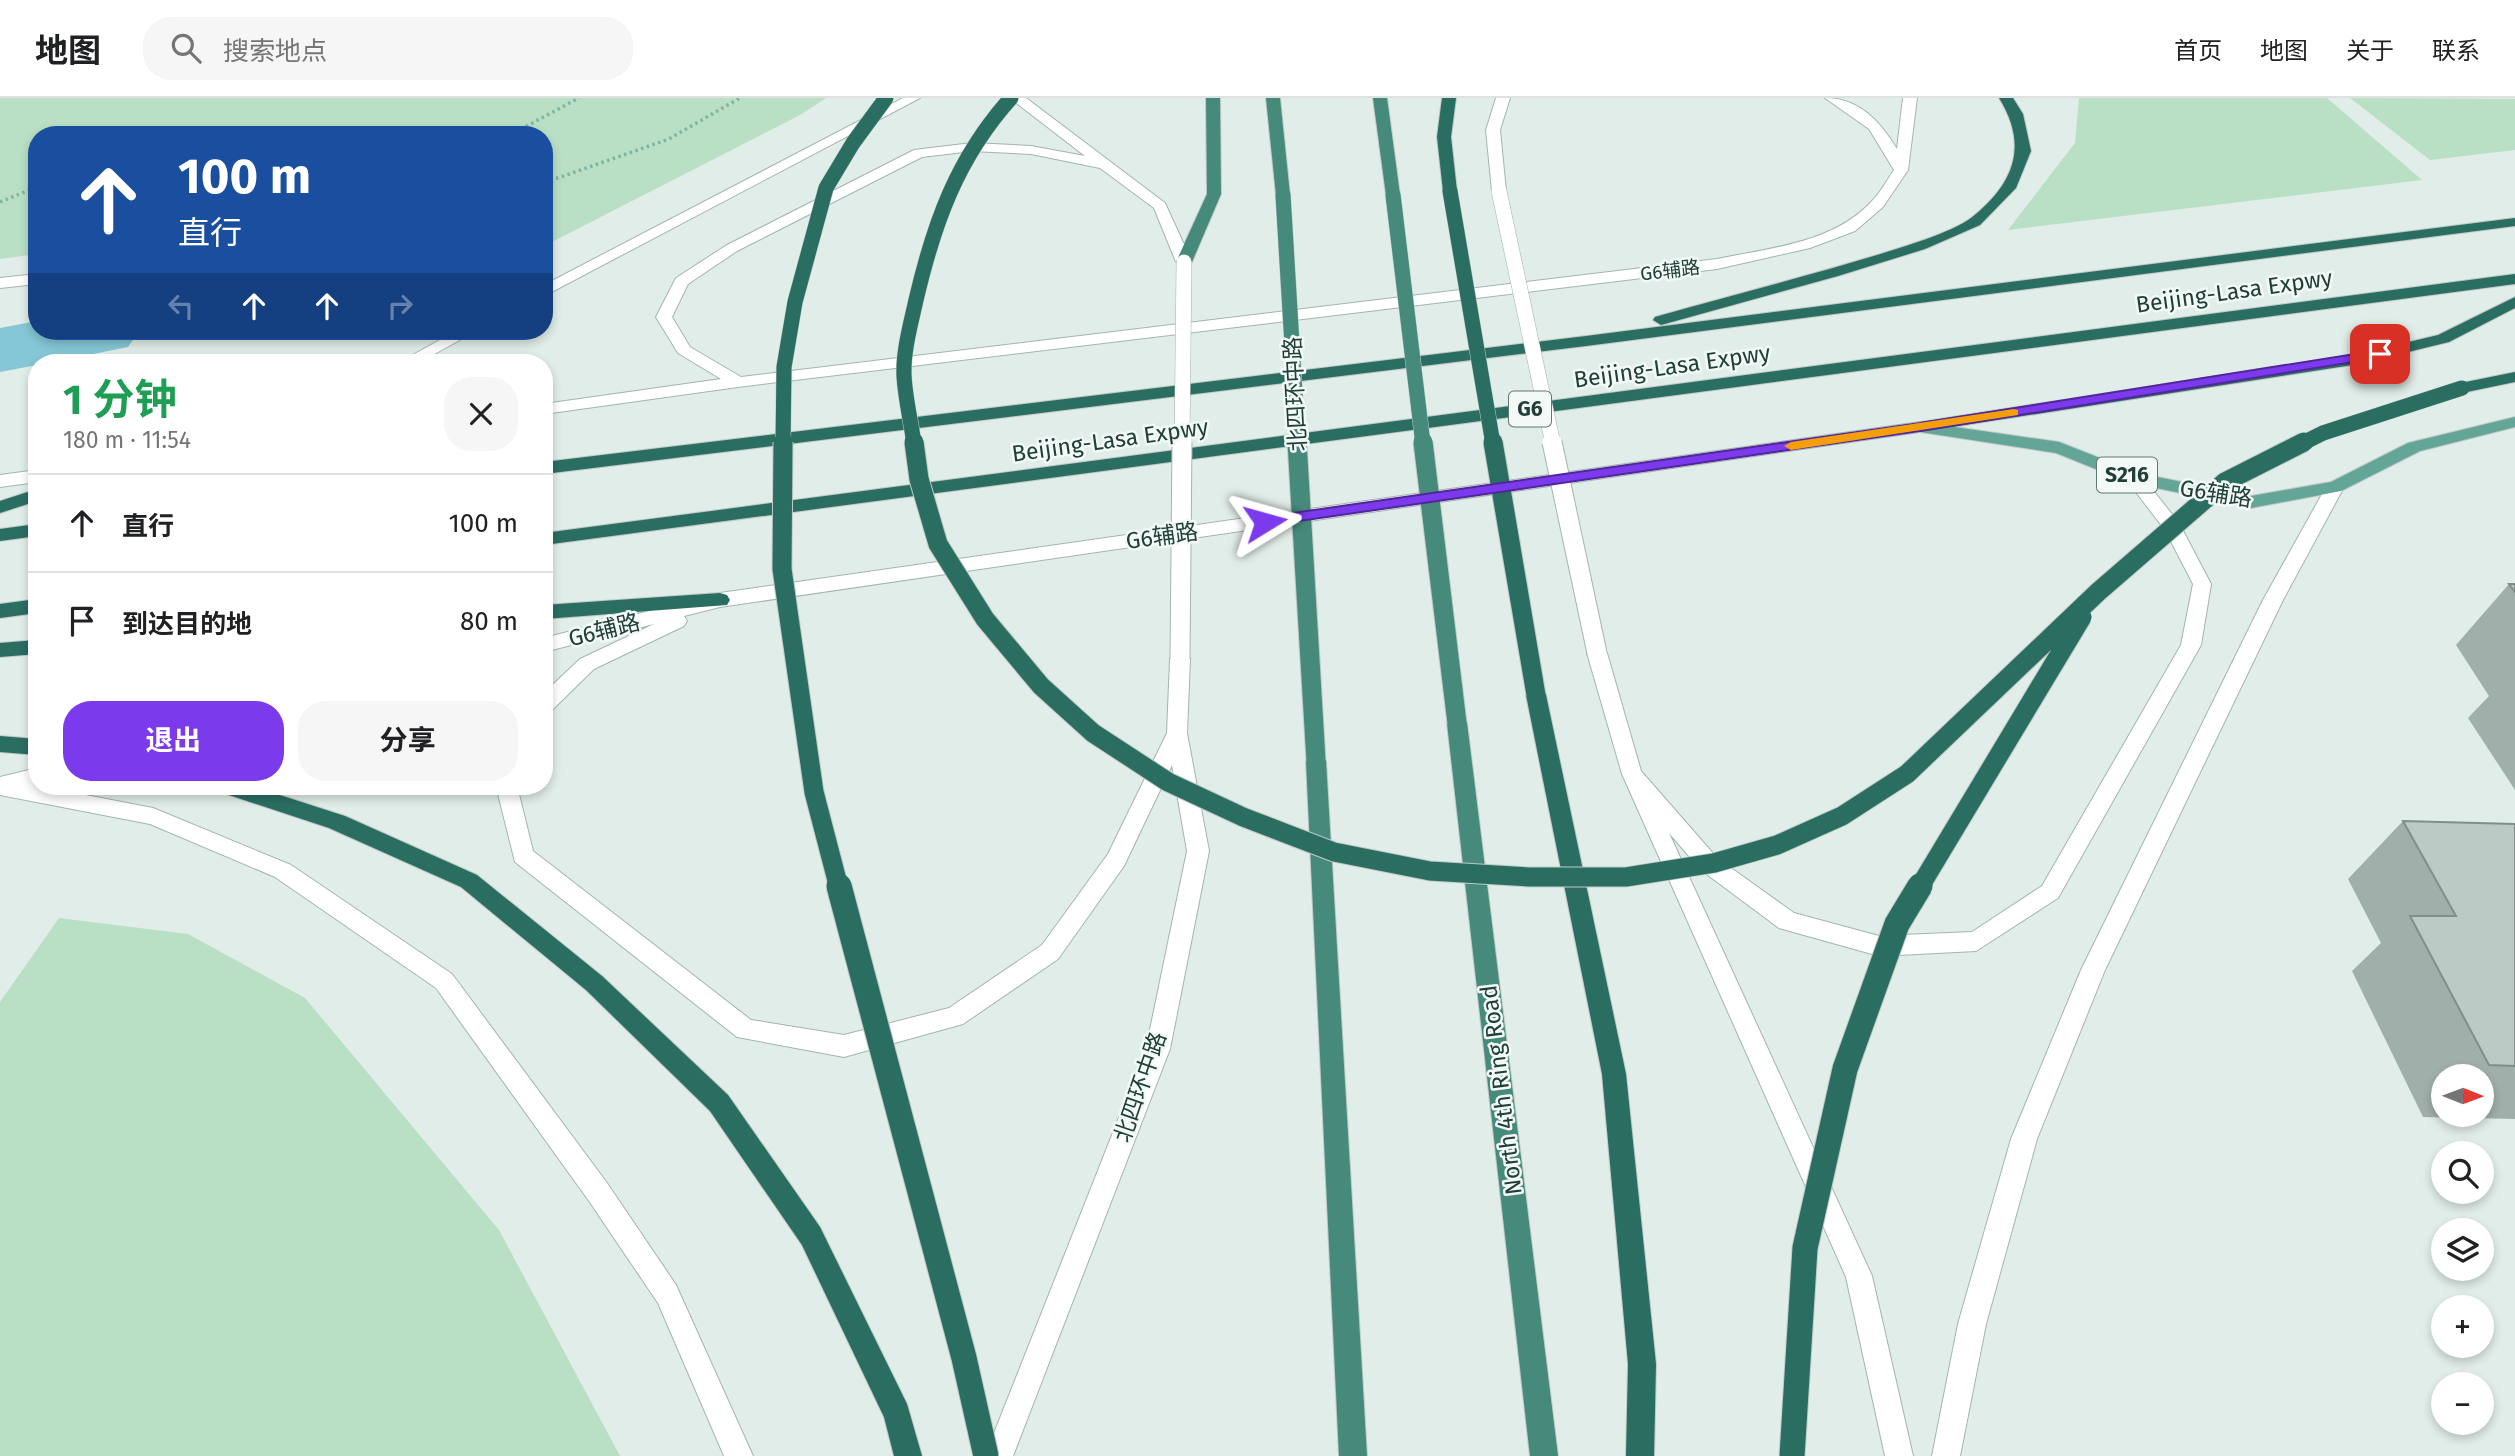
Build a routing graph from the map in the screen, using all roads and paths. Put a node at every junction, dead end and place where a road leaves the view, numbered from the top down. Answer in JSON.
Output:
{"nodes":[{"id":1,"x":579,"y":98,"type":"edge"},
{"id":2,"x":740,"y":98,"type":"edge"},
{"id":3,"x":886,"y":98,"type":"edge"},
{"id":4,"x":913,"y":98,"type":"edge"},
{"id":5,"x":1011,"y":98,"type":"edge"},
{"id":6,"x":1017,"y":98,"type":"edge"},
{"id":7,"x":1213,"y":98,"type":"edge"},
{"id":8,"x":1273,"y":98,"type":"edge"},
{"id":9,"x":1380,"y":98,"type":"edge"},
{"id":10,"x":1449,"y":98,"type":"edge"},
{"id":11,"x":1503,"y":98,"type":"edge"},
{"id":12,"x":1832,"y":98,"type":"edge"},
{"id":13,"x":1910,"y":98,"type":"edge"},
{"id":14,"x":2006,"y":98,"type":"edge"},
{"id":15,"x":526,"y":126,"type":"edge"},
{"id":16,"x":1103,"y":164,"type":"junction"},
{"id":17,"x":1900,"y":170,"type":"junction"},
{"id":18,"x":553,"y":178,"type":"edge"},
{"id":19,"x":28,"y":191,"type":"edge"},
{"id":20,"x":0,"y":202,"type":"edge"},
{"id":21,"x":2515,"y":222,"type":"edge"},
{"id":22,"x":1184,"y":262,"type":"junction"},
{"id":23,"x":2515,"y":279,"type":"edge"},
{"id":24,"x":28,"y":280,"type":"edge"},
{"id":25,"x":0,"y":283,"type":"edge"},
{"id":26,"x":553,"y":286,"type":"edge"},
{"id":27,"x":2515,"y":302,"type":"edge"},
{"id":28,"x":451,"y":340,"type":"edge"},
{"id":29,"x":1586,"y":341,"type":"junction"},
{"id":30,"x":423,"y":354,"type":"edge"},
{"id":31,"x":2515,"y":377,"type":"edge"},
{"id":32,"x":738,"y":382,"type":"junction"},
{"id":33,"x":553,"y":408,"type":"edge"},
{"id":34,"x":2515,"y":422,"type":"edge"},
{"id":35,"x":1920,"y":427,"type":"junction"},
{"id":36,"x":553,"y":467,"type":"edge"},
{"id":37,"x":28,"y":477,"type":"edge"},
{"id":38,"x":2134,"y":478,"type":"junction"},
{"id":39,"x":0,"y":481,"type":"edge"},
{"id":40,"x":2335,"y":486,"type":"junction"},
{"id":41,"x":28,"y":498,"type":"edge"},
{"id":42,"x":0,"y":506,"type":"edge"},
{"id":43,"x":28,"y":531,"type":"edge"},
{"id":44,"x":0,"y":535,"type":"edge"},
{"id":45,"x":553,"y":538,"type":"edge"},
{"id":46,"x":2098,"y":592,"type":"junction"},
{"id":47,"x":720,"y":600,"type":"junction"},
{"id":48,"x":28,"y":607,"type":"edge"},
{"id":49,"x":0,"y":611,"type":"edge"},
{"id":50,"x":553,"y":611,"type":"edge"},
{"id":51,"x":553,"y":643,"type":"edge"},
{"id":52,"x":28,"y":648,"type":"edge"},
{"id":53,"x":0,"y":650,"type":"edge"},
{"id":54,"x":553,"y":697,"type":"edge"},
{"id":55,"x":1177,"y":733,"type":"junction"},
{"id":56,"x":0,"y":744,"type":"edge"},
{"id":57,"x":28,"y":746,"type":"edge"},
{"id":58,"x":1632,"y":774,"type":"junction"},
{"id":59,"x":28,"y":778,"type":"edge"},
{"id":60,"x":0,"y":786,"type":"edge"},
{"id":61,"x":28,"y":791,"type":"edge"},
{"id":62,"x":46,"y":795,"type":"edge"},
{"id":63,"x":254,"y":795,"type":"edge"},
{"id":64,"x":509,"y":795,"type":"edge"},
{"id":65,"x":739,"y":1456,"type":"edge"},
{"id":66,"x":908,"y":1456,"type":"edge"},
{"id":67,"x":986,"y":1456,"type":"edge"},
{"id":68,"x":999,"y":1456,"type":"edge"},
{"id":69,"x":1353,"y":1456,"type":"edge"},
{"id":70,"x":1544,"y":1456,"type":"edge"},
{"id":71,"x":1640,"y":1456,"type":"edge"},
{"id":72,"x":1792,"y":1456,"type":"edge"},
{"id":73,"x":1899,"y":1456,"type":"edge"},
{"id":74,"x":1946,"y":1456,"type":"edge"}],
"edges":[{"from":1,"to":15,"type":"path"},
{"from":2,"to":18,"type":"path"},
{"from":3,"to":67,"type":"highway","bridge":true},
{"from":4,"to":26,"type":"street"},
{"from":5,"to":46,"type":"highway","bridge":true},
{"from":6,"to":16,"type":"street"},
{"from":7,"to":22,"type":"highway"},
{"from":8,"to":69,"type":"highway","name":"北四环中路","bridge":true},
{"from":9,"to":70,"type":"highway","name":"North 4th Ring Road","bridge":true},
{"from":10,"to":71,"type":"highway","bridge":true},
{"from":11,"to":58,"type":"street","bridge":true},
{"from":12,"to":17,"type":"street"},
{"from":13,"to":17,"type":"street","name":"G6辅路"},
{"from":14,"to":29,"type":"highway"},
{"from":16,"to":22,"type":"street"},
{"from":16,"to":32,"type":"street"},
{"from":17,"to":32,"type":"street","name":"G6辅路"},
{"from":19,"to":20,"type":"path"},
{"from":21,"to":29,"type":"highway","name":"Beijing-Lasa Expwy"},
{"from":22,"to":55,"type":"street","name":"北四环中路","bridge":true},
{"from":23,"to":45,"type":"highway","name":"Beijing-Lasa Expwy","number":"G6"},
{"from":24,"to":25,"type":"street"},
{"from":27,"to":35,"type":"highway"},
{"from":28,"to":30,"type":"street"},
{"from":29,"to":36,"type":"highway","name":"Beijing-Lasa Expwy"},
{"from":31,"to":46,"type":"highway","bridge":true},
{"from":32,"to":33,"type":"street","name":"G6辅路"},
{"from":34,"to":40,"type":"main road","name":"G6辅路","number":"S216"},
{"from":35,"to":38,"type":"main road","name":"G6辅路","number":"S216"},
{"from":35,"to":47,"type":"street","name":"G6辅路"},
{"from":37,"to":39,"type":"street"},
{"from":38,"to":40,"type":"main road","name":"G6辅路","number":"S216"},
{"from":38,"to":58,"type":"street"},
{"from":40,"to":74,"type":"street"},
{"from":41,"to":42,"type":"highway"},
{"from":43,"to":44,"type":"highway"},
{"from":46,"to":72,"type":"highway","bridge":true},
{"from":47,"to":50,"type":"highway"},
{"from":47,"to":51,"type":"street","name":"G6辅路"},
{"from":47,"to":54,"type":"street"},
{"from":48,"to":49,"type":"highway"},
{"from":52,"to":53,"type":"highway"},
{"from":55,"to":64,"type":"street"},
{"from":55,"to":68,"type":"street","name":"北四环中路"},
{"from":56,"to":57,"type":"highway"},
{"from":58,"to":73,"type":"street"},
{"from":59,"to":60,"type":"street"},
{"from":60,"to":61,"type":"street"},
{"from":62,"to":65,"type":"street"},
{"from":63,"to":66,"type":"highway"}]}
